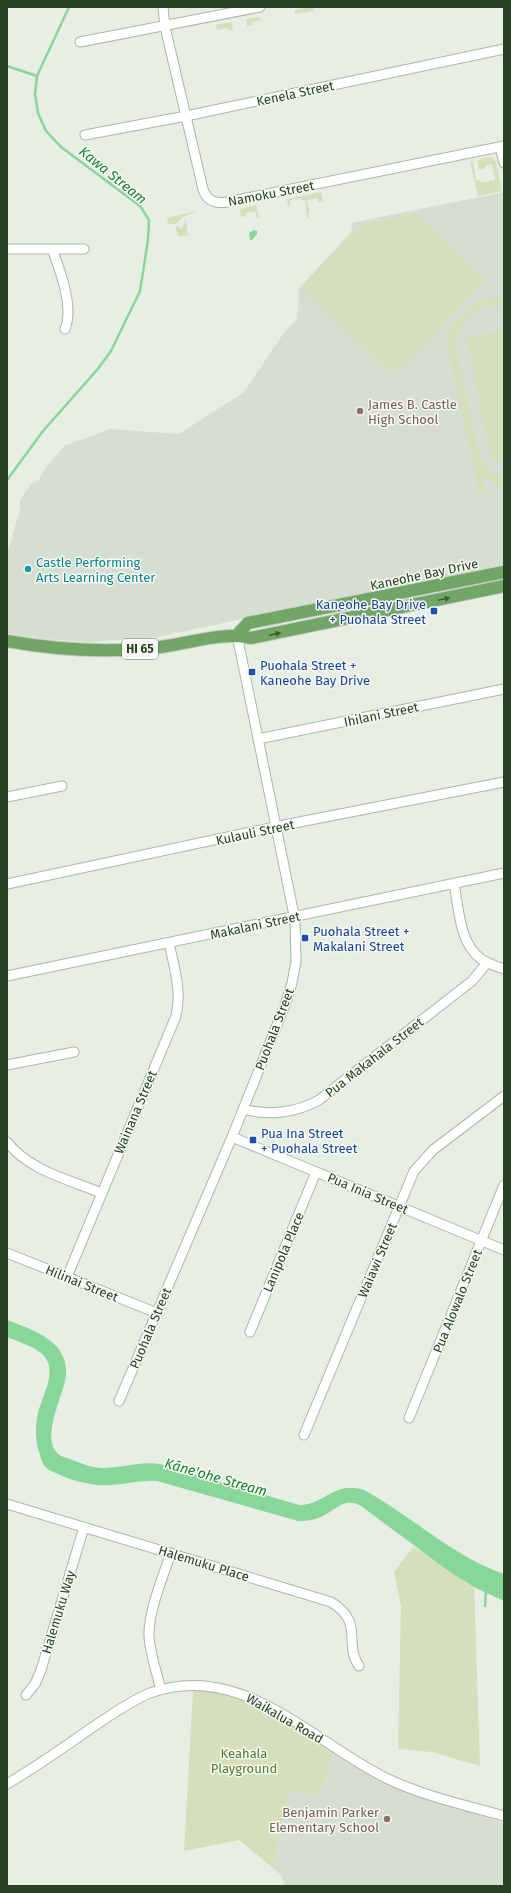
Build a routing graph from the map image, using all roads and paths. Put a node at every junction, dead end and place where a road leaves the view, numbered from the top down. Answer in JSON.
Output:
{"nodes":[{"id":1,"x":162,"y":7,"type":"edge"},
{"id":2,"x":260,"y":7,"type":"edge"},
{"id":3,"x":165,"y":27,"type":"junction"},
{"id":4,"x":80,"y":42,"type":"dead end"},
{"id":5,"x":504,"y":49,"type":"edge"},
{"id":6,"x":186,"y":116,"type":"junction"},
{"id":7,"x":85,"y":135,"type":"dead end"},
{"id":8,"x":502,"y":146,"type":"edge"},
{"id":9,"x":504,"y":164,"type":"edge"},
{"id":10,"x":7,"y":249,"type":"edge"},
{"id":11,"x":52,"y":249,"type":"junction"},
{"id":12,"x":84,"y":249,"type":"dead end"},
{"id":13,"x":65,"y":329,"type":"dead end"},
{"id":14,"x":504,"y":572,"type":"edge"},
{"id":15,"x":504,"y":586,"type":"edge"},
{"id":16,"x":342,"y":605,"type":"junction"},
{"id":17,"x":345,"y":619,"type":"junction"},
{"id":18,"x":237,"y":635,"type":"junction"},
{"id":19,"x":7,"y":641,"type":"edge"},
{"id":20,"x":504,"y":689,"type":"edge"},
{"id":21,"x":258,"y":739,"type":"junction"},
{"id":22,"x":504,"y":782,"type":"edge"},
{"id":23,"x":62,"y":786,"type":"dead end"},
{"id":24,"x":7,"y":797,"type":"edge"},
{"id":25,"x":276,"y":827,"type":"junction"},
{"id":26,"x":504,"y":873,"type":"edge"},
{"id":27,"x":7,"y":884,"type":"edge"},
{"id":28,"x":454,"y":884,"type":"junction"},
{"id":29,"x":294,"y":916,"type":"junction"},
{"id":30,"x":169,"y":942,"type":"junction"},
{"id":31,"x":487,"y":963,"type":"junction"},
{"id":32,"x":504,"y":969,"type":"edge"},
{"id":33,"x":7,"y":976,"type":"edge"},
{"id":34,"x":74,"y":1052,"type":"dead end"},
{"id":35,"x":7,"y":1066,"type":"edge"},
{"id":36,"x":504,"y":1096,"type":"edge"},
{"id":37,"x":243,"y":1109,"type":"junction"},
{"id":38,"x":232,"y":1137,"type":"junction"},
{"id":39,"x":7,"y":1142,"type":"edge"},
{"id":40,"x":316,"y":1172,"type":"junction"},
{"id":41,"x":504,"y":1185,"type":"edge"},
{"id":42,"x":101,"y":1192,"type":"junction"},
{"id":43,"x":400,"y":1206,"type":"junction"},
{"id":44,"x":481,"y":1240,"type":"junction"},
{"id":45,"x":504,"y":1250,"type":"edge"},
{"id":46,"x":7,"y":1252,"type":"edge"},
{"id":47,"x":67,"y":1277,"type":"junction"},
{"id":48,"x":157,"y":1314,"type":"junction"},
{"id":49,"x":250,"y":1332,"type":"dead end"},
{"id":50,"x":120,"y":1401,"type":"dead end"},
{"id":51,"x":409,"y":1418,"type":"dead end"},
{"id":52,"x":304,"y":1435,"type":"dead end"},
{"id":53,"x":7,"y":1504,"type":"edge"},
{"id":54,"x":84,"y":1527,"type":"junction"},
{"id":55,"x":171,"y":1553,"type":"junction"},
{"id":56,"x":359,"y":1666,"type":"dead end"},
{"id":57,"x":161,"y":1690,"type":"junction"},
{"id":58,"x":26,"y":1695,"type":"dead end"},
{"id":59,"x":7,"y":1784,"type":"edge"},
{"id":60,"x":504,"y":1816,"type":"edge"}],
"edges":[{"from":1,"to":3,"type":"street","name":"Namoku Street"},
{"from":2,"to":3,"type":"street"},
{"from":3,"to":4,"type":"street"},
{"from":3,"to":6,"type":"street","name":"Namoku Street"},
{"from":5,"to":6,"type":"street","name":"Kenela Street"},
{"from":6,"to":7,"type":"street","name":"Kenela Street"},
{"from":6,"to":8,"type":"street","name":"Namoku Street"},
{"from":8,"to":9,"type":"street"},
{"from":10,"to":11,"type":"street"},
{"from":11,"to":12,"type":"street"},
{"from":11,"to":13,"type":"street"},
{"from":14,"to":16,"type":"main road","name":"Kaneohe Bay Drive"},
{"from":17,"to":15,"type":"main road","number":"HI 65","one_way":true},
{"from":16,"to":17,"type":"main road"},
{"from":16,"to":18,"type":"main road","name":"Kaneohe Bay Drive"},
{"from":18,"to":17,"type":"main road","number":"HI 65","one_way":true},
{"from":18,"to":19,"type":"main road","number":"HI 65"},
{"from":18,"to":21,"type":"street","name":"Puohala Street"},
{"from":20,"to":21,"type":"street","name":"Ihilani Street"},
{"from":21,"to":25,"type":"street","name":"Puohala Street"},
{"from":22,"to":25,"type":"street","name":"Kulauli Street"},
{"from":23,"to":24,"type":"street"},
{"from":25,"to":27,"type":"street","name":"Kulauli Street"},
{"from":25,"to":29,"type":"street","name":"Puohala Street"},
{"from":26,"to":28,"type":"street","name":"Makalani Street"},
{"from":28,"to":29,"type":"street","name":"Makalani Street"},
{"from":28,"to":31,"type":"street"},
{"from":29,"to":30,"type":"street","name":"Makalani Street"},
{"from":29,"to":37,"type":"street","name":"Puohala Street"},
{"from":30,"to":33,"type":"street","name":"Makalani Street"},
{"from":30,"to":42,"type":"street","name":"Wainana Street"},
{"from":31,"to":32,"type":"street"},
{"from":31,"to":37,"type":"street","name":"Pua Makahala Street"},
{"from":34,"to":35,"type":"street"},
{"from":36,"to":43,"type":"street","name":"Waiawi Street"},
{"from":37,"to":38,"type":"street","name":"Puohala Street"},
{"from":38,"to":40,"type":"street","name":"Pua Inia Street"},
{"from":38,"to":48,"type":"street","name":"Puohala Street"},
{"from":39,"to":42,"type":"street"},
{"from":40,"to":43,"type":"street","name":"Pua Inia Street"},
{"from":40,"to":49,"type":"street","name":"Lanipola Place"},
{"from":41,"to":44,"type":"street","name":"Pua Alowalo Street"},
{"from":42,"to":47,"type":"street","name":"Wainana Street"},
{"from":43,"to":44,"type":"street","name":"Pua Inia Street"},
{"from":43,"to":52,"type":"street","name":"Waiawi Street"},
{"from":44,"to":45,"type":"street","name":"Pua Inia Street"},
{"from":44,"to":51,"type":"street","name":"Pua Alowalo Street"},
{"from":46,"to":47,"type":"street","name":"Hilinai Street"},
{"from":47,"to":48,"type":"street","name":"Hilinai Street"},
{"from":48,"to":50,"type":"street","name":"Puohala Street"},
{"from":53,"to":54,"type":"street","name":"Halemuku Place"},
{"from":54,"to":55,"type":"street","name":"Halemuku Place"},
{"from":54,"to":58,"type":"street","name":"Halemuku Way"},
{"from":55,"to":56,"type":"street","name":"Halemuku Place"},
{"from":55,"to":57,"type":"street"},
{"from":57,"to":59,"type":"street","name":"Waikalua Road"},
{"from":57,"to":60,"type":"street","name":"Waikalua Road"}]}
